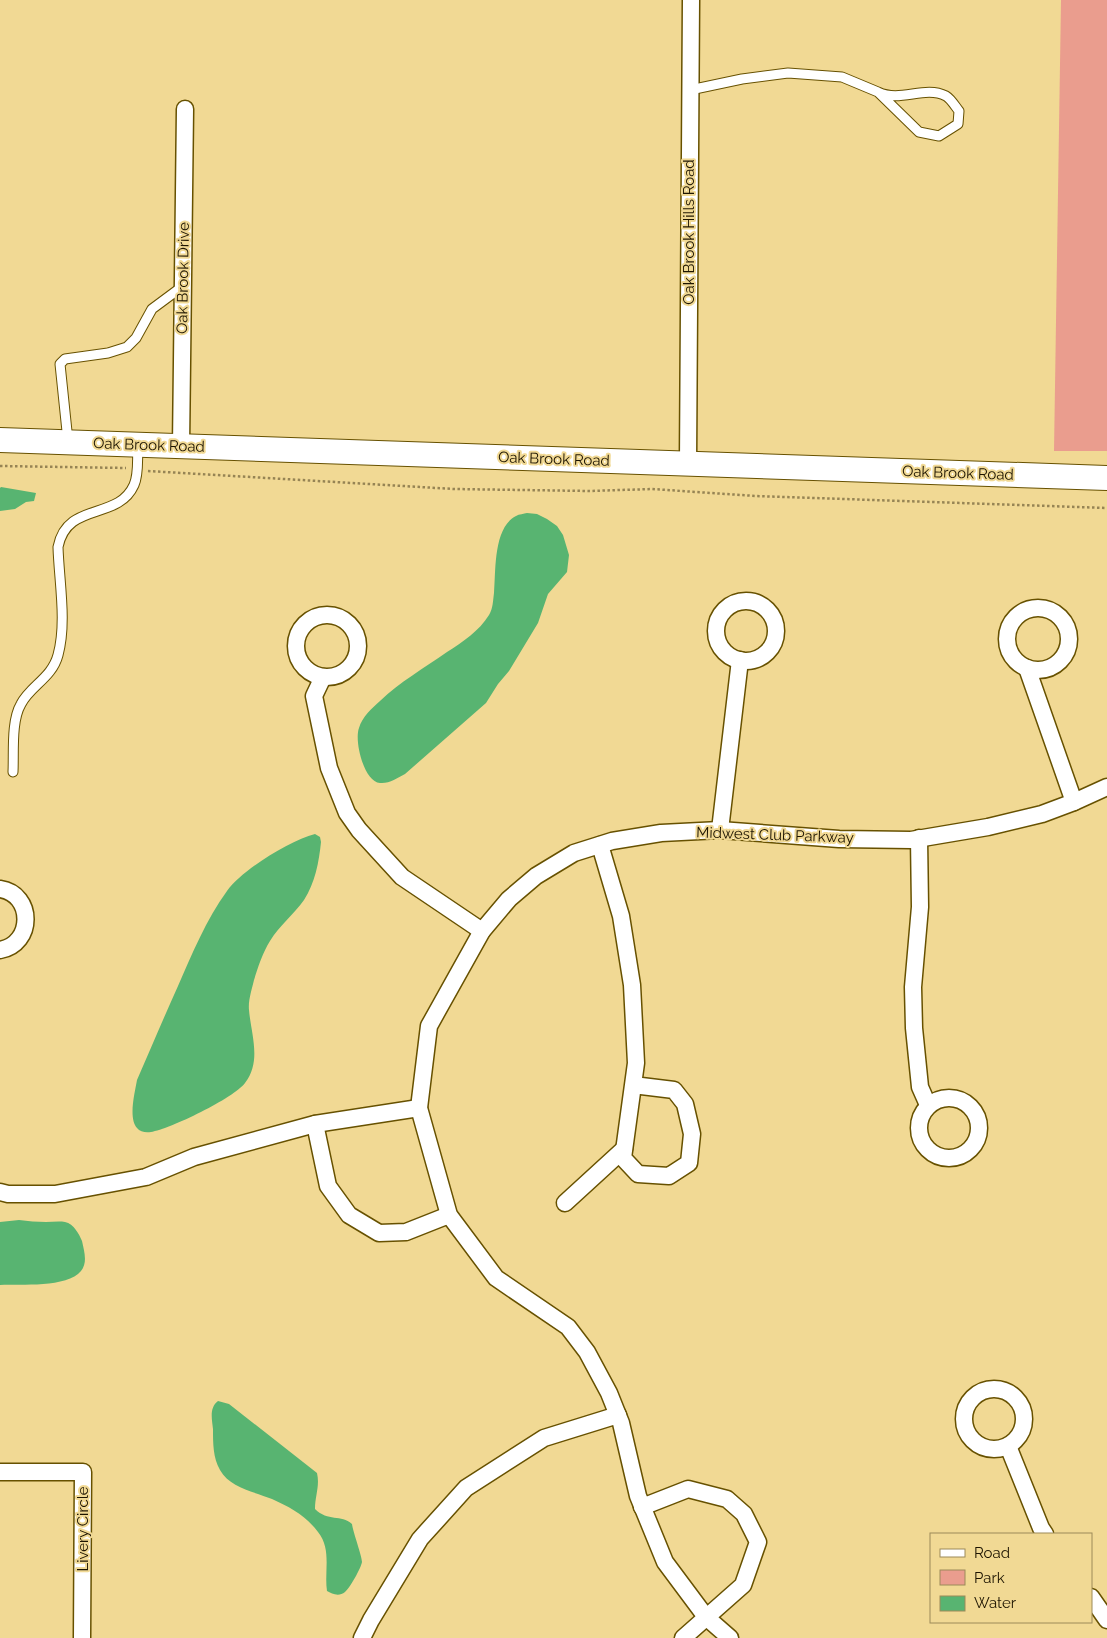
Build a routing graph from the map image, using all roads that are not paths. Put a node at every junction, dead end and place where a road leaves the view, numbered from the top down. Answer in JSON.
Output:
{"nodes":[{"id":1,"x":691,"y":0,"type":"edge"},
{"id":2,"x":690,"y":90,"type":"junction"},
{"id":3,"x":878,"y":92,"type":"junction"},
{"id":4,"x":185,"y":109,"type":"dead end"},
{"id":5,"x":183,"y":286,"type":"junction"},
{"id":6,"x":0,"y":440,"type":"edge"},
{"id":7,"x":68,"y":442,"type":"junction"},
{"id":8,"x":138,"y":445,"type":"junction"},
{"id":9,"x":181,"y":446,"type":"junction"},
{"id":10,"x":688,"y":463,"type":"junction"},
{"id":11,"x":1107,"y":478,"type":"edge"},
{"id":12,"x":740,"y":660,"type":"dead end"},
{"id":13,"x":1027,"y":668,"type":"dead end"},
{"id":14,"x":323,"y":677,"type":"dead end"},
{"id":15,"x":13,"y":772,"type":"dead end"},
{"id":16,"x":1107,"y":787,"type":"edge"},
{"id":17,"x":1074,"y":802,"type":"junction"},
{"id":18,"x":720,"y":830,"type":"junction"},
{"id":19,"x":919,"y":838,"type":"junction"},
{"id":20,"x":600,"y":845,"type":"junction"},
{"id":21,"x":0,"y":889,"type":"edge"},
{"id":22,"x":482,"y":931,"type":"junction"},
{"id":23,"x":0,"y":950,"type":"edge"},
{"id":24,"x":633,"y":1085,"type":"junction"},
{"id":25,"x":928,"y":1105,"type":"dead end"},
{"id":26,"x":419,"y":1108,"type":"junction"},
{"id":27,"x":315,"y":1124,"type":"junction"},
{"id":28,"x":624,"y":1148,"type":"junction"},
{"id":29,"x":0,"y":1192,"type":"edge"},
{"id":30,"x":565,"y":1203,"type":"dead end"},
{"id":31,"x":449,"y":1215,"type":"junction"},
{"id":32,"x":618,"y":1415,"type":"junction"},
{"id":33,"x":1008,"y":1446,"type":"dead end"},
{"id":34,"x":0,"y":1472,"type":"edge"},
{"id":35,"x":642,"y":1507,"type":"junction"},
{"id":36,"x":1044,"y":1533,"type":"edge"},
{"id":37,"x":1092,"y":1598,"type":"edge"},
{"id":38,"x":706,"y":1617,"type":"junction"},
{"id":39,"x":1107,"y":1620,"type":"edge"},
{"id":40,"x":82,"y":1638,"type":"edge"},
{"id":41,"x":362,"y":1638,"type":"edge"},
{"id":42,"x":683,"y":1638,"type":"edge"},
{"id":43,"x":730,"y":1638,"type":"edge"}],
"edges":[{"from":1,"to":2,"type":"street","name":"Oak Brook Hills Road"},
{"from":2,"to":3,"type":"lane"},
{"from":2,"to":10,"type":"street","name":"Oak Brook Hills Road"},
{"from":3,"to":3,"type":"lane"},
{"from":4,"to":5,"type":"street","name":"Oak Brook Drive"},
{"from":5,"to":7,"type":"lane"},
{"from":5,"to":9,"type":"street","name":"Oak Brook Drive"},
{"from":6,"to":7,"type":"main road","name":"Oak Brook Road"},
{"from":7,"to":8,"type":"main road","name":"Oak Brook Road"},
{"from":8,"to":9,"type":"main road","name":"Oak Brook Road"},
{"from":8,"to":15,"type":"lane"},
{"from":9,"to":10,"type":"main road","name":"Oak Brook Road"},
{"from":10,"to":11,"type":"main road","name":"Oak Brook Road"},
{"from":12,"to":18,"type":"street"},
{"from":13,"to":17,"type":"street"},
{"from":14,"to":22,"type":"street"},
{"from":16,"to":17,"type":"street","name":"Midwest Club Parkway"},
{"from":17,"to":19,"type":"street","name":"Midwest Club Parkway"},
{"from":18,"to":19,"type":"street","name":"Midwest Club Parkway"},
{"from":18,"to":20,"type":"street","name":"Midwest Club Parkway"},
{"from":19,"to":25,"type":"street"},
{"from":20,"to":22,"type":"street","name":"Midwest Club Parkway"},
{"from":20,"to":24,"type":"street"},
{"from":21,"to":23,"type":"street"},
{"from":22,"to":26,"type":"street","name":"Midwest Club Parkway"},
{"from":24,"to":28,"type":"street"},
{"from":24,"to":28,"type":"street"},
{"from":26,"to":27,"type":"street"},
{"from":26,"to":31,"type":"street","name":"Midwest Club Parkway"},
{"from":27,"to":29,"type":"street"},
{"from":27,"to":31,"type":"street"},
{"from":28,"to":30,"type":"street"},
{"from":31,"to":32,"type":"street","name":"Midwest Club Parkway"},
{"from":32,"to":35,"type":"street","name":"Midwest Club Parkway"},
{"from":32,"to":41,"type":"street"},
{"from":33,"to":36,"type":"street"},
{"from":34,"to":40,"type":"street","name":"Livery Circle"},
{"from":35,"to":38,"type":"street","name":"Midwest Club Parkway"},
{"from":35,"to":38,"type":"street"},
{"from":37,"to":39,"type":"street"},
{"from":38,"to":42,"type":"street"},
{"from":38,"to":43,"type":"street","name":"Midwest Club Parkway"}]}
